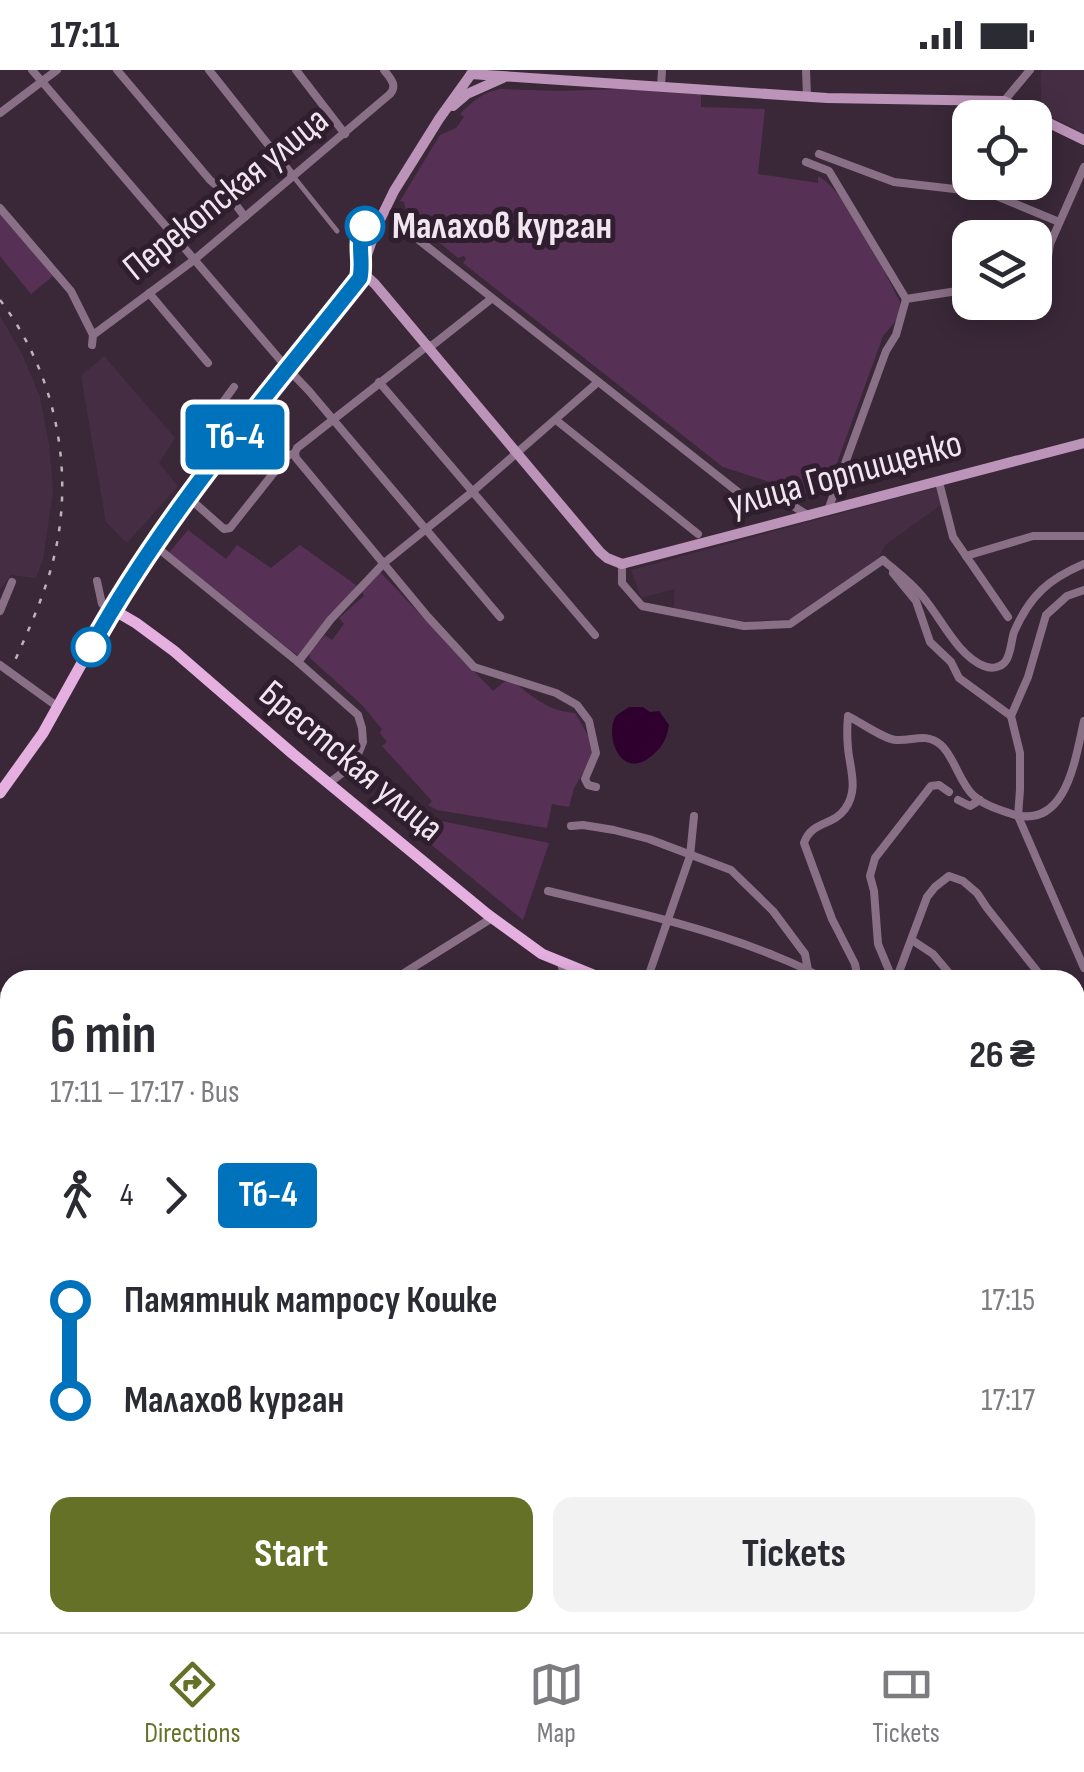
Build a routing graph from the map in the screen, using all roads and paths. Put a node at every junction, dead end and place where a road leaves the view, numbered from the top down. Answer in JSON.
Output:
{"nodes":[{"id":1,"x":32,"y":70,"type":"edge"},
{"id":2,"x":57,"y":70,"type":"edge"},
{"id":3,"x":117,"y":70,"type":"edge"},
{"id":4,"x":209,"y":70,"type":"edge"},
{"id":5,"x":296,"y":70,"type":"edge"},
{"id":6,"x":384,"y":70,"type":"edge"},
{"id":7,"x":662,"y":70,"type":"edge"},
{"id":8,"x":806,"y":70,"type":"edge"},
{"id":9,"x":1030,"y":70,"type":"edge"},
{"id":10,"x":472,"y":72,"type":"edge"},
{"id":11,"x":505,"y":73,"type":"edge"},
{"id":12,"x":42,"y":82,"type":"junction"},
{"id":13,"x":661,"y":87,"type":"junction"},
{"id":14,"x":807,"y":97,"type":"junction"},
{"id":15,"x":1006,"y":100,"type":"edge"},
{"id":16,"x":952,"y":101,"type":"edge"},
{"id":17,"x":0,"y":113,"type":"edge"},
{"id":18,"x":439,"y":119,"type":"junction"},
{"id":19,"x":1052,"y":125,"type":"edge"},
{"id":20,"x":345,"y":134,"type":"junction"},
{"id":21,"x":1084,"y":140,"type":"edge"},
{"id":22,"x":819,"y":154,"type":"dead end"},
{"id":23,"x":806,"y":162,"type":"dead end"},
{"id":24,"x":1084,"y":168,"type":"edge"},
{"id":25,"x":293,"y":176,"type":"junction"},
{"id":26,"x":0,"y":208,"type":"edge"},
{"id":27,"x":245,"y":217,"type":"junction"},
{"id":28,"x":1059,"y":222,"type":"junction"},
{"id":29,"x":336,"y":231,"type":"dead end"},
{"id":30,"x":415,"y":236,"type":"dead end"},
{"id":31,"x":1052,"y":239,"type":"edge"},
{"id":32,"x":194,"y":260,"type":"junction"},
{"id":33,"x":362,"y":272,"type":"junction"},
{"id":34,"x":952,"y":292,"type":"edge"},
{"id":35,"x":149,"y":293,"type":"junction"},
{"id":36,"x":491,"y":299,"type":"junction"},
{"id":37,"x":906,"y":299,"type":"junction"},
{"id":38,"x":93,"y":335,"type":"junction"},
{"id":39,"x":92,"y":345,"type":"dead end"},
{"id":40,"x":427,"y":346,"type":"junction"},
{"id":41,"x":208,"y":362,"type":"dead end"},
{"id":42,"x":288,"y":369,"type":"junction"},
{"id":43,"x":379,"y":382,"type":"junction"},
{"id":44,"x":598,"y":382,"type":"junction"},
{"id":45,"x":234,"y":387,"type":"dead end"},
{"id":46,"x":332,"y":418,"type":"junction"},
{"id":47,"x":556,"y":420,"type":"junction"},
{"id":48,"x":202,"y":432,"type":"junction"},
{"id":49,"x":1084,"y":443,"type":"edge"},
{"id":50,"x":225,"y":450,"type":"junction"},
{"id":51,"x":295,"y":452,"type":"junction"},
{"id":52,"x":516,"y":452,"type":"junction"},
{"id":53,"x":185,"y":454,"type":"dead end"},
{"id":54,"x":939,"y":482,"type":"junction"},
{"id":55,"x":472,"y":492,"type":"junction"},
{"id":56,"x":188,"y":497,"type":"junction"},
{"id":57,"x":828,"y":511,"type":"junction"},
{"id":58,"x":809,"y":516,"type":"junction"},
{"id":59,"x":424,"y":529,"type":"junction"},
{"id":60,"x":698,"y":534,"type":"dead end"},
{"id":61,"x":1084,"y":536,"type":"edge"},
{"id":62,"x":154,"y":545,"type":"junction"},
{"id":63,"x":966,"y":556,"type":"junction"},
{"id":64,"x":882,"y":560,"type":"junction"},
{"id":65,"x":384,"y":562,"type":"junction"},
{"id":66,"x":622,"y":564,"type":"junction"},
{"id":67,"x":1084,"y":564,"type":"edge"},
{"id":68,"x":97,"y":581,"type":"dead end"},
{"id":69,"x":12,"y":582,"type":"dead end"},
{"id":70,"x":1084,"y":590,"type":"edge"},
{"id":71,"x":112,"y":609,"type":"junction"},
{"id":72,"x":0,"y":611,"type":"edge"},
{"id":73,"x":500,"y":617,"type":"dead end"},
{"id":74,"x":1008,"y":617,"type":"dead end"},
{"id":75,"x":594,"y":635,"type":"dead end"},
{"id":76,"x":298,"y":662,"type":"junction"},
{"id":77,"x":0,"y":664,"type":"edge"},
{"id":78,"x":58,"y":708,"type":"junction"},
{"id":79,"x":1011,"y":716,"type":"junction"},
{"id":80,"x":1084,"y":721,"type":"edge"},
{"id":81,"x":329,"y":783,"type":"junction"},
{"id":82,"x":596,"y":787,"type":"dead end"},
{"id":83,"x":948,"y":792,"type":"dead end"},
{"id":84,"x":0,"y":793,"type":"edge"},
{"id":85,"x":958,"y":800,"type":"dead end"},
{"id":86,"x":980,"y":800,"type":"junction"},
{"id":87,"x":694,"y":816,"type":"dead end"},
{"id":88,"x":1018,"y":816,"type":"junction"},
{"id":89,"x":571,"y":826,"type":"dead end"},
{"id":90,"x":690,"y":856,"type":"junction"},
{"id":91,"x":548,"y":891,"type":"dead end"},
{"id":92,"x":492,"y":918,"type":"junction"},
{"id":93,"x":667,"y":921,"type":"junction"},
{"id":94,"x":912,"y":940,"type":"junction"},
{"id":95,"x":557,"y":961,"type":"junction"},
{"id":96,"x":1084,"y":968,"type":"edge"},
{"id":97,"x":409,"y":970,"type":"edge"},
{"id":98,"x":561,"y":970,"type":"edge"},
{"id":99,"x":580,"y":970,"type":"edge"},
{"id":100,"x":650,"y":970,"type":"edge"},
{"id":101,"x":808,"y":970,"type":"joint"},
{"id":102,"x":857,"y":970,"type":"edge"},
{"id":103,"x":890,"y":970,"type":"edge"},
{"id":104,"x":898,"y":970,"type":"edge"},
{"id":105,"x":947,"y":970,"type":"edge"},
{"id":106,"x":1036,"y":970,"type":"edge"}],
"edges":[{"from":1,"to":12,"type":"street"},
{"from":2,"to":12,"type":"street"},
{"from":3,"to":27,"type":"street"},
{"from":4,"to":25,"type":"street"},
{"from":5,"to":20,"type":"street"},
{"from":6,"to":20,"type":"street","name":"Перекопская улица"},
{"from":7,"to":13,"type":"street"},
{"from":8,"to":14,"type":"street"},
{"from":9,"to":15,"type":"street"},
{"from":10,"to":11,"type":"main road"},
{"from":10,"to":18,"type":"main road"},
{"from":11,"to":13,"type":"main road"},
{"from":11,"to":18,"type":"main road"},
{"from":12,"to":17,"type":"street"},
{"from":12,"to":32,"type":"street"},
{"from":13,"to":14,"type":"main road"},
{"from":14,"to":16,"type":"main road"},
{"from":18,"to":33,"type":"main road"},
{"from":19,"to":21,"type":"main road"},
{"from":20,"to":25,"type":"street","name":"Перекопская улица"},
{"from":22,"to":28,"type":"street"},
{"from":23,"to":37,"type":"street"},
{"from":24,"to":28,"type":"street"},
{"from":25,"to":27,"type":"street","name":"Перекопская улица"},
{"from":25,"to":29,"type":"street"},
{"from":26,"to":38,"type":"street"},
{"from":27,"to":32,"type":"street","name":"Перекопская улица"},
{"from":28,"to":31,"type":"street"},
{"from":30,"to":36,"type":"street"},
{"from":32,"to":35,"type":"street","name":"Перекопская улица"},
{"from":32,"to":42,"type":"street"},
{"from":33,"to":40,"type":"main road"},
{"from":33,"to":42,"type":"main road"},
{"from":34,"to":37,"type":"street"},
{"from":35,"to":38,"type":"street","name":"Перекопская улица"},
{"from":35,"to":41,"type":"street"},
{"from":36,"to":40,"type":"street"},
{"from":36,"to":44,"type":"street"},
{"from":37,"to":57,"type":"street"},
{"from":38,"to":39,"type":"street"},
{"from":40,"to":43,"type":"street"},
{"from":40,"to":52,"type":"main road"},
{"from":42,"to":46,"type":"street"},
{"from":42,"to":50,"type":"main road"},
{"from":43,"to":46,"type":"street"},
{"from":43,"to":55,"type":"street"},
{"from":44,"to":47,"type":"street"},
{"from":44,"to":58,"type":"street"},
{"from":45,"to":48,"type":"street"},
{"from":46,"to":51,"type":"street"},
{"from":46,"to":59,"type":"street"},
{"from":47,"to":52,"type":"street"},
{"from":47,"to":60,"type":"street"},
{"from":48,"to":50,"type":"street"},
{"from":48,"to":53,"type":"street"},
{"from":49,"to":54,"type":"main road","name":"улица Горпищенко"},
{"from":50,"to":56,"type":"main road"},
{"from":51,"to":56,"type":"street"},
{"from":51,"to":65,"type":"street"},
{"from":52,"to":55,"type":"street"},
{"from":52,"to":66,"type":"main road"},
{"from":54,"to":57,"type":"main road","name":"улица Горпищенко"},
{"from":54,"to":63,"type":"street"},
{"from":55,"to":59,"type":"street"},
{"from":55,"to":75,"type":"street"},
{"from":56,"to":62,"type":"main road"},
{"from":57,"to":58,"type":"main road","name":"улица Горпищенко"},
{"from":58,"to":66,"type":"main road","name":"улица Горпищенко"},
{"from":59,"to":65,"type":"street"},
{"from":59,"to":73,"type":"street"},
{"from":61,"to":63,"type":"street"},
{"from":62,"to":71,"type":"main road"},
{"from":62,"to":76,"type":"street"},
{"from":63,"to":74,"type":"street"},
{"from":64,"to":66,"type":"street"},
{"from":64,"to":67,"type":"street"},
{"from":64,"to":79,"type":"street"},
{"from":65,"to":76,"type":"street"},
{"from":65,"to":82,"type":"street"},
{"from":68,"to":71,"type":"street"},
{"from":69,"to":72,"type":"street"},
{"from":70,"to":79,"type":"street"},
{"from":71,"to":78,"type":"main road"},
{"from":71,"to":81,"type":"main road","name":"Брестская улица"},
{"from":76,"to":81,"type":"street"},
{"from":77,"to":78,"type":"street"},
{"from":78,"to":84,"type":"main road"},
{"from":79,"to":88,"type":"street"},
{"from":80,"to":88,"type":"street"},
{"from":81,"to":92,"type":"main road","name":"Брестская улица"},
{"from":83,"to":103,"type":"street"},
{"from":85,"to":86,"type":"street"},
{"from":86,"to":88,"type":"street"},
{"from":86,"to":102,"type":"street"},
{"from":87,"to":90,"type":"street"},
{"from":88,"to":96,"type":"street"},
{"from":89,"to":90,"type":"street"},
{"from":90,"to":93,"type":"street"},
{"from":90,"to":101,"type":"street"},
{"from":91,"to":93,"type":"street"},
{"from":92,"to":95,"type":"main road","name":"Брестская улица"},
{"from":92,"to":97,"type":"street"},
{"from":93,"to":100,"type":"street"},
{"from":93,"to":101,"type":"street"},
{"from":94,"to":104,"type":"street"},
{"from":94,"to":105,"type":"street"},
{"from":94,"to":106,"type":"street"},
{"from":95,"to":98,"type":"street"},
{"from":95,"to":99,"type":"main road","name":"Брестская улица"}]}
